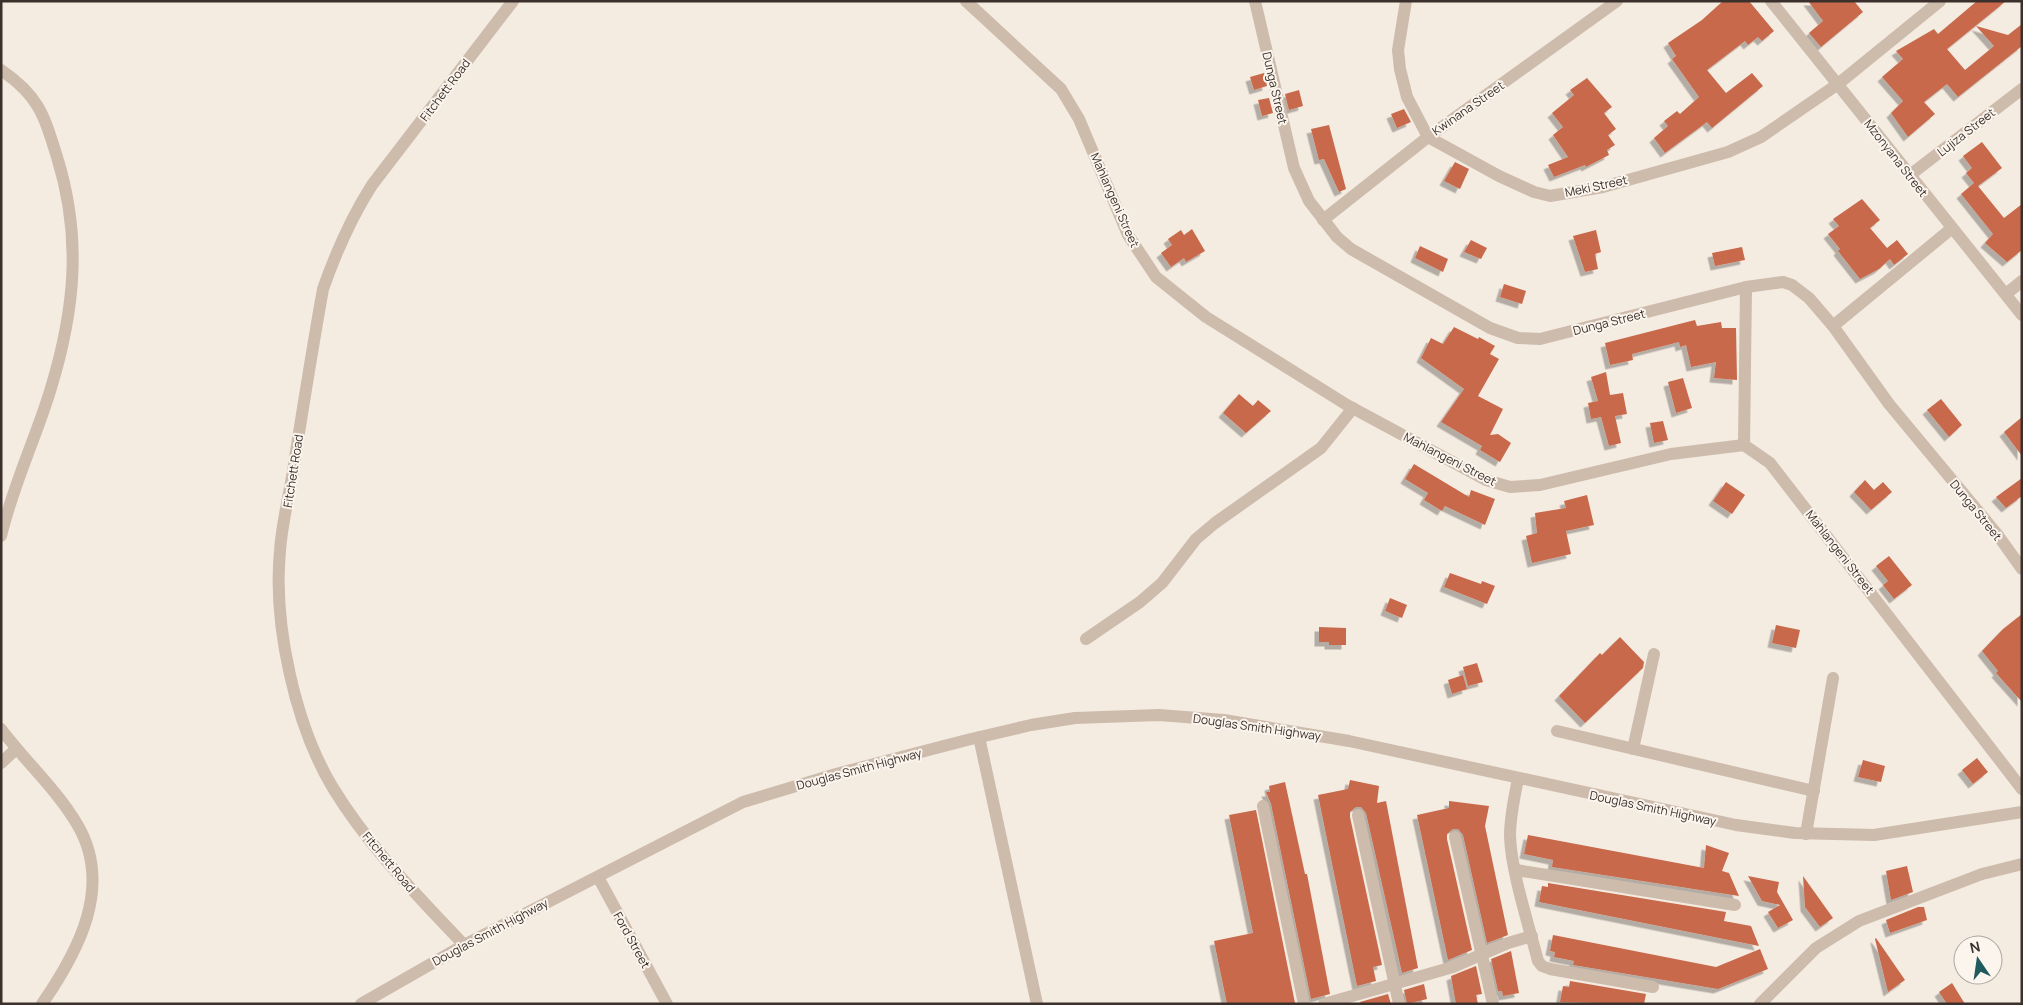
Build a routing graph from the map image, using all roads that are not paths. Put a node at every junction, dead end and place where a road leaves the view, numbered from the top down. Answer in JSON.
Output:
{"nodes":[{"id":1,"x":513,"y":1,"type":"edge"},
{"id":2,"x":966,"y":1,"type":"edge"},
{"id":3,"x":1255,"y":1,"type":"edge"},
{"id":4,"x":1406,"y":1,"type":"edge"},
{"id":5,"x":1617,"y":1,"type":"edge"},
{"id":6,"x":1772,"y":1,"type":"edge"},
{"id":7,"x":1940,"y":1,"type":"edge"},
{"id":8,"x":1,"y":70,"type":"edge"},
{"id":9,"x":1838,"y":84,"type":"junction"},
{"id":10,"x":2022,"y":89,"type":"edge"},
{"id":11,"x":1428,"y":137,"type":"junction"},
{"id":12,"x":1910,"y":175,"type":"junction"},
{"id":13,"x":1323,"y":220,"type":"junction"},
{"id":14,"x":1951,"y":228,"type":"junction"},
{"id":15,"x":2022,"y":281,"type":"edge"},
{"id":16,"x":1746,"y":287,"type":"junction"},
{"id":17,"x":2006,"y":294,"type":"junction"},
{"id":18,"x":2022,"y":315,"type":"edge"},
{"id":19,"x":1833,"y":326,"type":"junction"},
{"id":20,"x":1353,"y":408,"type":"junction"},
{"id":21,"x":1744,"y":444,"type":"junction"},
{"id":22,"x":1,"y":536,"type":"edge"},
{"id":23,"x":2022,"y":568,"type":"edge"},
{"id":24,"x":1086,"y":639,"type":"dead end"},
{"id":25,"x":1654,"y":654,"type":"dead end"},
{"id":26,"x":1833,"y":678,"type":"dead end"},
{"id":27,"x":1,"y":729,"type":"edge"},
{"id":28,"x":1557,"y":731,"type":"dead end"},
{"id":29,"x":973,"y":739,"type":"junction"},
{"id":30,"x":16,"y":749,"type":"junction"},
{"id":31,"x":1633,"y":749,"type":"junction"},
{"id":32,"x":1,"y":763,"type":"edge"},
{"id":33,"x":1518,"y":779,"type":"junction"},
{"id":34,"x":2022,"y":789,"type":"edge"},
{"id":35,"x":1814,"y":791,"type":"junction"},
{"id":36,"x":1263,"y":806,"type":"dead end"},
{"id":37,"x":2022,"y":812,"type":"edge"},
{"id":38,"x":1358,"y":816,"type":"dead end"},
{"id":39,"x":1806,"y":834,"type":"junction"},
{"id":40,"x":1455,"y":837,"type":"dead end"},
{"id":41,"x":2022,"y":864,"type":"edge"},
{"id":42,"x":1516,"y":870,"type":"junction"},
{"id":43,"x":598,"y":877,"type":"junction"},
{"id":44,"x":1735,"y":905,"type":"dead end"},
{"id":45,"x":1532,"y":936,"type":"junction"},
{"id":46,"x":464,"y":945,"type":"junction"},
{"id":47,"x":1482,"y":955,"type":"junction"},
{"id":48,"x":1394,"y":983,"type":"junction"},
{"id":49,"x":1653,"y":987,"type":"dead end"},
{"id":50,"x":42,"y":1004,"type":"edge"},
{"id":51,"x":361,"y":1004,"type":"edge"},
{"id":52,"x":667,"y":1004,"type":"edge"},
{"id":53,"x":1037,"y":1004,"type":"edge"},
{"id":54,"x":1304,"y":1004,"type":"edge"},
{"id":55,"x":1324,"y":1004,"type":"edge"},
{"id":56,"x":1399,"y":1004,"type":"edge"},
{"id":57,"x":1493,"y":1004,"type":"edge"},
{"id":58,"x":1760,"y":1004,"type":"edge"}],
"edges":[{"from":1,"to":46,"type":"street","name":"Fitchett Road"},
{"from":2,"to":20,"type":"street","name":"Mahlangeni Street"},
{"from":3,"to":13,"type":"street","name":"Dunga Street"},
{"from":4,"to":11,"type":"street"},
{"from":5,"to":11,"type":"street","name":"Kwinana Street"},
{"from":6,"to":9,"type":"street","name":"Mzonyana Street"},
{"from":7,"to":9,"type":"street","name":"Meki Street"},
{"from":8,"to":22,"type":"street"},
{"from":9,"to":11,"type":"street","name":"Meki Street"},
{"from":9,"to":12,"type":"street","name":"Mzonyana Street"},
{"from":10,"to":12,"type":"street","name":"Lujiza Street"},
{"from":11,"to":13,"type":"street","name":"Kwinana Street"},
{"from":12,"to":14,"type":"street","name":"Mzonyana Street"},
{"from":13,"to":16,"type":"street","name":"Dunga Street"},
{"from":14,"to":17,"type":"street","name":"Mzonyana Street"},
{"from":14,"to":19,"type":"street"},
{"from":15,"to":17,"type":"street"},
{"from":16,"to":19,"type":"street","name":"Dunga Street"},
{"from":16,"to":21,"type":"street"},
{"from":17,"to":18,"type":"street","name":"Mzonyana Street"},
{"from":19,"to":23,"type":"street","name":"Dunga Street"},
{"from":20,"to":21,"type":"street","name":"Mahlangeni Street"},
{"from":20,"to":24,"type":"street"},
{"from":21,"to":34,"type":"street","name":"Mahlangeni Street"},
{"from":25,"to":31,"type":"street"},
{"from":26,"to":35,"type":"street"},
{"from":27,"to":30,"type":"street"},
{"from":28,"to":31,"type":"street"},
{"from":29,"to":33,"type":"street","name":"Douglas Smith Highway"},
{"from":29,"to":43,"type":"street","name":"Douglas Smith Highway"},
{"from":29,"to":53,"type":"street"},
{"from":30,"to":32,"type":"street"},
{"from":30,"to":50,"type":"street"},
{"from":31,"to":35,"type":"street"},
{"from":33,"to":39,"type":"street","name":"Douglas Smith Highway"},
{"from":33,"to":42,"type":"street"},
{"from":35,"to":39,"type":"street"},
{"from":36,"to":54,"type":"street"},
{"from":37,"to":39,"type":"street","name":"Douglas Smith Highway"},
{"from":38,"to":48,"type":"street"},
{"from":40,"to":47,"type":"street"},
{"from":41,"to":58,"type":"street"},
{"from":42,"to":44,"type":"street"},
{"from":42,"to":45,"type":"street"},
{"from":43,"to":46,"type":"street","name":"Douglas Smith Highway"},
{"from":43,"to":52,"type":"street","name":"Ford Street"},
{"from":45,"to":47,"type":"street"},
{"from":45,"to":49,"type":"street"},
{"from":46,"to":51,"type":"street","name":"Douglas Smith Highway"},
{"from":47,"to":48,"type":"street"},
{"from":47,"to":57,"type":"street"},
{"from":48,"to":55,"type":"street"},
{"from":48,"to":56,"type":"street"}]}
